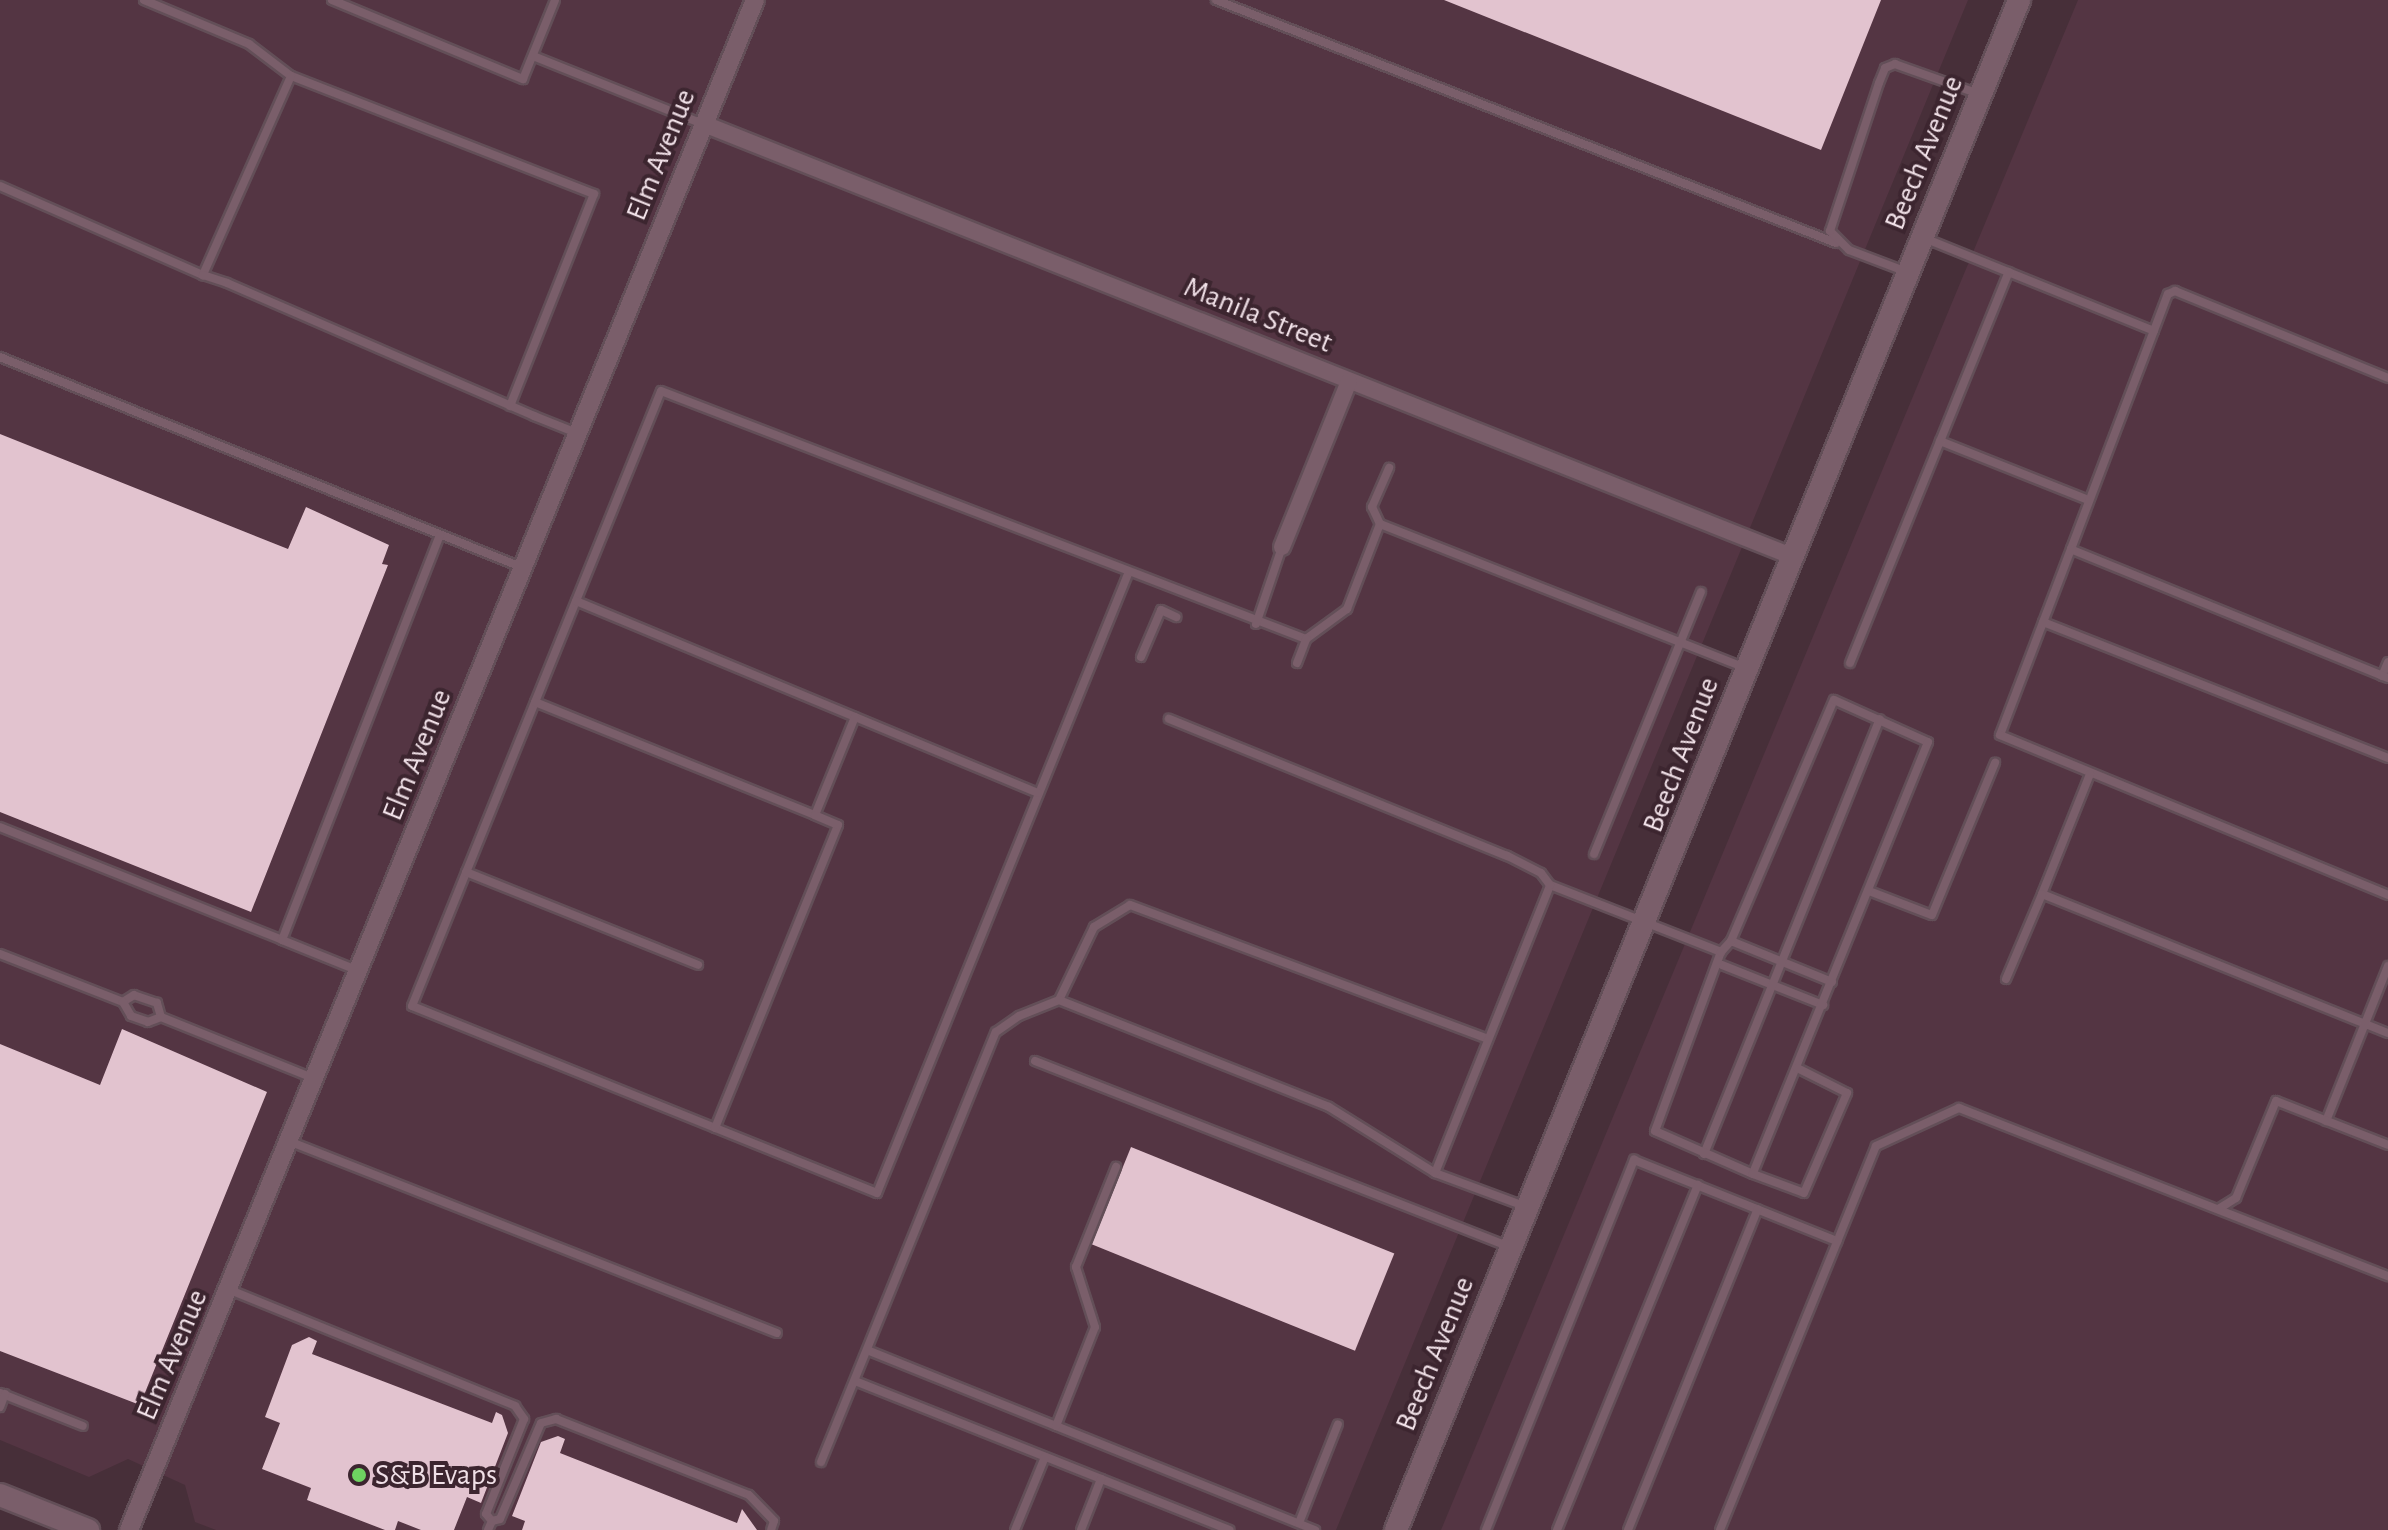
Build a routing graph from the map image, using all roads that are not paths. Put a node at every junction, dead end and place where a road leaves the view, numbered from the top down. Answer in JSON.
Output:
{"nodes":[{"id":1,"x":144,"y":0,"type":"edge"},
{"id":2,"x":332,"y":0,"type":"edge"},
{"id":3,"x":555,"y":0,"type":"edge"},
{"id":4,"x":755,"y":0,"type":"edge"},
{"id":5,"x":1216,"y":0,"type":"edge"},
{"id":6,"x":2019,"y":0,"type":"edge"},
{"id":7,"x":533,"y":56,"type":"junction"},
{"id":8,"x":291,"y":76,"type":"junction"},
{"id":9,"x":1980,"y":95,"type":"junction"},
{"id":10,"x":704,"y":124,"type":"junction"},
{"id":11,"x":0,"y":186,"type":"edge"},
{"id":12,"x":1922,"y":237,"type":"junction"},
{"id":13,"x":1836,"y":243,"type":"junction"},
{"id":14,"x":1908,"y":272,"type":"junction"},
{"id":15,"x":2009,"y":272,"type":"junction"},
{"id":16,"x":203,"y":275,"type":"junction"},
{"id":17,"x":2154,"y":331,"type":"junction"},
{"id":18,"x":0,"y":357,"type":"edge"},
{"id":19,"x":2388,"y":378,"type":"edge"},
{"id":20,"x":1349,"y":381,"type":"junction"},
{"id":21,"x":510,"y":406,"type":"junction"},
{"id":22,"x":577,"y":434,"type":"junction"},
{"id":23,"x":1940,"y":441,"type":"junction"},
{"id":24,"x":1389,"y":468,"type":"dead end"},
{"id":25,"x":2086,"y":499,"type":"junction"},
{"id":26,"x":1380,"y":524,"type":"junction"},
{"id":27,"x":440,"y":535,"type":"junction"},
{"id":28,"x":1282,"y":547,"type":"joint"},
{"id":29,"x":2071,"y":549,"type":"junction"},
{"id":30,"x":1791,"y":556,"type":"junction"},
{"id":31,"x":522,"y":568,"type":"junction"},
{"id":32,"x":1128,"y":574,"type":"junction"},
{"id":33,"x":1701,"y":592,"type":"dead end"},
{"id":34,"x":576,"y":601,"type":"junction"},
{"id":35,"x":1176,"y":617,"type":"dead end"},
{"id":36,"x":2043,"y":622,"type":"junction"},
{"id":37,"x":1256,"y":624,"type":"junction"},
{"id":38,"x":1306,"y":639,"type":"junction"},
{"id":39,"x":1680,"y":642,"type":"junction"},
{"id":40,"x":1141,"y":657,"type":"dead end"},
{"id":41,"x":2388,"y":662,"type":"edge"},
{"id":42,"x":1297,"y":663,"type":"dead end"},
{"id":43,"x":1850,"y":663,"type":"dead end"},
{"id":44,"x":1746,"y":669,"type":"junction"},
{"id":45,"x":2385,"y":677,"type":"edge"},
{"id":46,"x":535,"y":702,"type":"junction"},
{"id":47,"x":855,"y":717,"type":"junction"},
{"id":48,"x":1169,"y":719,"type":"dead end"},
{"id":49,"x":1880,"y":719,"type":"junction"},
{"id":50,"x":2388,"y":758,"type":"edge"},
{"id":51,"x":1995,"y":763,"type":"dead end"},
{"id":52,"x":2090,"y":774,"type":"junction"},
{"id":53,"x":1038,"y":793,"type":"junction"},
{"id":54,"x":815,"y":815,"type":"junction"},
{"id":55,"x":0,"y":827,"type":"edge"},
{"id":56,"x":1594,"y":854,"type":"dead end"},
{"id":57,"x":466,"y":872,"type":"junction"},
{"id":58,"x":1550,"y":885,"type":"junction"},
{"id":59,"x":1869,"y":891,"type":"junction"},
{"id":60,"x":2042,"y":894,"type":"junction"},
{"id":61,"x":2388,"y":895,"type":"edge"},
{"id":62,"x":1649,"y":922,"type":"junction"},
{"id":63,"x":282,"y":940,"type":"junction"},
{"id":64,"x":1731,"y":941,"type":"junction"},
{"id":65,"x":1721,"y":952,"type":"junction"},
{"id":66,"x":0,"y":954,"type":"edge"},
{"id":67,"x":1782,"y":962,"type":"junction"},
{"id":68,"x":698,"y":965,"type":"dead end"},
{"id":69,"x":1722,"y":965,"type":"junction"},
{"id":70,"x":2388,"y":966,"type":"edge"},
{"id":71,"x":361,"y":972,"type":"junction"},
{"id":72,"x":2006,"y":979,"type":"dead end"},
{"id":73,"x":1832,"y":982,"type":"junction"},
{"id":74,"x":1772,"y":985,"type":"junction"},
{"id":75,"x":1059,"y":1000,"type":"junction"},
{"id":76,"x":123,"y":1002,"type":"junction"},
{"id":77,"x":1823,"y":1005,"type":"junction"},
{"id":78,"x":161,"y":1017,"type":"junction"},
{"id":79,"x":2364,"y":1024,"type":"junction"},
{"id":80,"x":2388,"y":1033,"type":"edge"},
{"id":81,"x":1488,"y":1039,"type":"junction"},
{"id":82,"x":1035,"y":1061,"type":"dead end"},
{"id":83,"x":1797,"y":1068,"type":"junction"},
{"id":84,"x":316,"y":1079,"type":"junction"},
{"id":85,"x":2326,"y":1121,"type":"junction"},
{"id":86,"x":715,"y":1128,"type":"junction"},
{"id":87,"x":291,"y":1142,"type":"junction"},
{"id":88,"x":2388,"y":1145,"type":"edge"},
{"id":89,"x":1704,"y":1154,"type":"junction"},
{"id":90,"x":1116,"y":1167,"type":"dead end"},
{"id":91,"x":1435,"y":1173,"type":"junction"},
{"id":92,"x":1753,"y":1174,"type":"junction"},
{"id":93,"x":1698,"y":1185,"type":"junction"},
{"id":94,"x":1527,"y":1207,"type":"junction"},
{"id":95,"x":2220,"y":1208,"type":"junction"},
{"id":96,"x":1758,"y":1209,"type":"junction"},
{"id":97,"x":1837,"y":1241,"type":"junction"},
{"id":98,"x":1511,"y":1247,"type":"junction"},
{"id":99,"x":2388,"y":1276,"type":"edge"},
{"id":100,"x":230,"y":1290,"type":"junction"},
{"id":101,"x":777,"y":1333,"type":"dead end"},
{"id":102,"x":867,"y":1350,"type":"junction"},
{"id":103,"x":855,"y":1381,"type":"junction"},
{"id":104,"x":2,"y":1394,"type":"edge"},
{"id":105,"x":0,"y":1407,"type":"edge"},
{"id":106,"x":1338,"y":1424,"type":"dead end"},
{"id":107,"x":83,"y":1426,"type":"dead end"},
{"id":108,"x":1056,"y":1426,"type":"junction"},
{"id":109,"x":1045,"y":1457,"type":"junction"},
{"id":110,"x":821,"y":1462,"type":"dead end"},
{"id":111,"x":1101,"y":1479,"type":"junction"},
{"id":112,"x":0,"y":1495,"type":"edge"},
{"id":113,"x":1299,"y":1523,"type":"junction"},
{"id":114,"x":490,"y":1526,"type":"edge"},
{"id":115,"x":88,"y":1530,"type":"edge"},
{"id":116,"x":129,"y":1530,"type":"edge"},
{"id":117,"x":771,"y":1530,"type":"edge"},
{"id":118,"x":1015,"y":1530,"type":"edge"},
{"id":119,"x":1081,"y":1530,"type":"edge"},
{"id":120,"x":1229,"y":1530,"type":"edge"},
{"id":121,"x":1315,"y":1530,"type":"edge"},
{"id":122,"x":1396,"y":1530,"type":"edge"},
{"id":123,"x":1486,"y":1530,"type":"edge"},
{"id":124,"x":1557,"y":1530,"type":"edge"},
{"id":125,"x":1628,"y":1530,"type":"edge"},
{"id":126,"x":1720,"y":1530,"type":"edge"}],
"edges":[{"from":1,"to":8,"type":"lane"},
{"from":2,"to":7,"type":"lane"},
{"from":3,"to":7,"type":"lane"},
{"from":4,"to":10,"type":"street","name":"Elm Avenue"},
{"from":5,"to":13,"type":"lane"},
{"from":6,"to":9,"type":"main road","name":"Beech Avenue"},
{"from":7,"to":10,"type":"lane"},
{"from":8,"to":16,"type":"lane"},
{"from":8,"to":21,"type":"lane"},
{"from":9,"to":12,"type":"main road","name":"Beech Avenue"},
{"from":9,"to":13,"type":"lane"},
{"from":10,"to":20,"type":"street","name":"Manila Street"},
{"from":10,"to":22,"type":"street","name":"Elm Avenue"},
{"from":11,"to":16,"type":"lane"},
{"from":12,"to":14,"type":"main road","name":"Beech Avenue"},
{"from":12,"to":15,"type":"lane"},
{"from":13,"to":14,"type":"lane"},
{"from":14,"to":30,"type":"main road","name":"Beech Avenue"},
{"from":15,"to":17,"type":"lane"},
{"from":15,"to":23,"type":"lane"},
{"from":16,"to":21,"type":"lane"},
{"from":17,"to":19,"type":"lane"},
{"from":17,"to":25,"type":"lane"},
{"from":18,"to":27,"type":"lane"},
{"from":20,"to":28,"type":"street"},
{"from":20,"to":30,"type":"street","name":"Manila Street"},
{"from":21,"to":22,"type":"lane"},
{"from":22,"to":31,"type":"street","name":"Elm Avenue"},
{"from":23,"to":25,"type":"lane"},
{"from":23,"to":43,"type":"lane"},
{"from":24,"to":26,"type":"lane"},
{"from":25,"to":29,"type":"lane"},
{"from":26,"to":38,"type":"lane"},
{"from":26,"to":39,"type":"lane"},
{"from":27,"to":31,"type":"lane"},
{"from":27,"to":63,"type":"lane"},
{"from":28,"to":37,"type":"lane"},
{"from":29,"to":36,"type":"lane"},
{"from":29,"to":45,"type":"lane"},
{"from":30,"to":44,"type":"main road","name":"Beech Avenue"},
{"from":31,"to":71,"type":"street","name":"Elm Avenue"},
{"from":32,"to":34,"type":"lane"},
{"from":32,"to":37,"type":"lane"},
{"from":32,"to":53,"type":"lane"},
{"from":33,"to":39,"type":"lane"},
{"from":34,"to":46,"type":"lane"},
{"from":34,"to":47,"type":"lane"},
{"from":35,"to":40,"type":"lane"},
{"from":36,"to":50,"type":"lane"},
{"from":36,"to":52,"type":"lane"},
{"from":37,"to":38,"type":"lane"},
{"from":38,"to":42,"type":"lane"},
{"from":39,"to":44,"type":"lane"},
{"from":39,"to":56,"type":"lane"},
{"from":41,"to":45,"type":"lane"},
{"from":44,"to":62,"type":"main road","name":"Beech Avenue"},
{"from":46,"to":54,"type":"lane"},
{"from":46,"to":57,"type":"lane"},
{"from":47,"to":53,"type":"lane"},
{"from":47,"to":54,"type":"lane"},
{"from":48,"to":58,"type":"lane"},
{"from":49,"to":59,"type":"lane"},
{"from":49,"to":64,"type":"lane"},
{"from":49,"to":67,"type":"lane"},
{"from":51,"to":59,"type":"lane"},
{"from":52,"to":60,"type":"lane"},
{"from":52,"to":61,"type":"lane"},
{"from":53,"to":86,"type":"lane"},
{"from":54,"to":86,"type":"lane"},
{"from":55,"to":63,"type":"lane"},
{"from":57,"to":68,"type":"lane"},
{"from":57,"to":86,"type":"lane"},
{"from":58,"to":62,"type":"lane"},
{"from":58,"to":81,"type":"lane"},
{"from":59,"to":73,"type":"lane"},
{"from":60,"to":72,"type":"lane"},
{"from":60,"to":79,"type":"lane"},
{"from":62,"to":65,"type":"lane"},
{"from":62,"to":94,"type":"main road","name":"Beech Avenue"},
{"from":63,"to":71,"type":"lane"},
{"from":64,"to":65,"type":"lane"},
{"from":64,"to":67,"type":"lane"},
{"from":65,"to":69,"type":"lane"},
{"from":66,"to":76,"type":"lane"},
{"from":67,"to":73,"type":"lane"},
{"from":67,"to":74,"type":"lane"},
{"from":69,"to":74,"type":"lane"},
{"from":69,"to":89,"type":"lane"},
{"from":70,"to":79,"type":"lane"},
{"from":71,"to":84,"type":"street","name":"Elm Avenue"},
{"from":73,"to":77,"type":"lane"},
{"from":74,"to":77,"type":"lane"},
{"from":74,"to":89,"type":"lane"},
{"from":75,"to":81,"type":"lane"},
{"from":75,"to":91,"type":"lane"},
{"from":75,"to":102,"type":"lane"},
{"from":76,"to":78,"type":"lane"},
{"from":76,"to":78,"type":"lane"},
{"from":77,"to":83,"type":"lane"},
{"from":78,"to":84,"type":"lane"},
{"from":79,"to":80,"type":"lane"},
{"from":79,"to":85,"type":"lane"},
{"from":81,"to":91,"type":"lane"},
{"from":82,"to":98,"type":"lane"},
{"from":83,"to":92,"type":"lane"},
{"from":83,"to":92,"type":"lane"},
{"from":84,"to":87,"type":"street","name":"Elm Avenue"},
{"from":85,"to":88,"type":"lane"},
{"from":85,"to":95,"type":"lane"},
{"from":87,"to":100,"type":"street","name":"Elm Avenue"},
{"from":87,"to":101,"type":"lane"},
{"from":89,"to":92,"type":"lane"},
{"from":90,"to":108,"type":"lane"},
{"from":91,"to":94,"type":"lane"},
{"from":93,"to":96,"type":"lane"},
{"from":93,"to":123,"type":"lane"},
{"from":93,"to":124,"type":"lane"},
{"from":94,"to":98,"type":"main road","name":"Beech Avenue"},
{"from":95,"to":97,"type":"lane"},
{"from":95,"to":99,"type":"lane"},
{"from":96,"to":97,"type":"lane"},
{"from":96,"to":125,"type":"lane"},
{"from":97,"to":126,"type":"lane"},
{"from":98,"to":122,"type":"main road","name":"Beech Avenue"},
{"from":100,"to":114,"type":"lane"},
{"from":100,"to":116,"type":"street","name":"Elm Avenue"},
{"from":102,"to":103,"type":"lane"},
{"from":102,"to":108,"type":"lane"},
{"from":103,"to":109,"type":"lane"},
{"from":103,"to":110,"type":"lane"},
{"from":104,"to":105,"type":"lane"},
{"from":104,"to":107,"type":"lane"},
{"from":106,"to":113,"type":"lane"},
{"from":108,"to":113,"type":"lane"},
{"from":109,"to":111,"type":"lane"},
{"from":109,"to":118,"type":"lane"},
{"from":111,"to":119,"type":"lane"},
{"from":111,"to":120,"type":"lane"},
{"from":112,"to":115,"type":"main road"},
{"from":113,"to":121,"type":"lane"},
{"from":114,"to":117,"type":"lane"}]}
